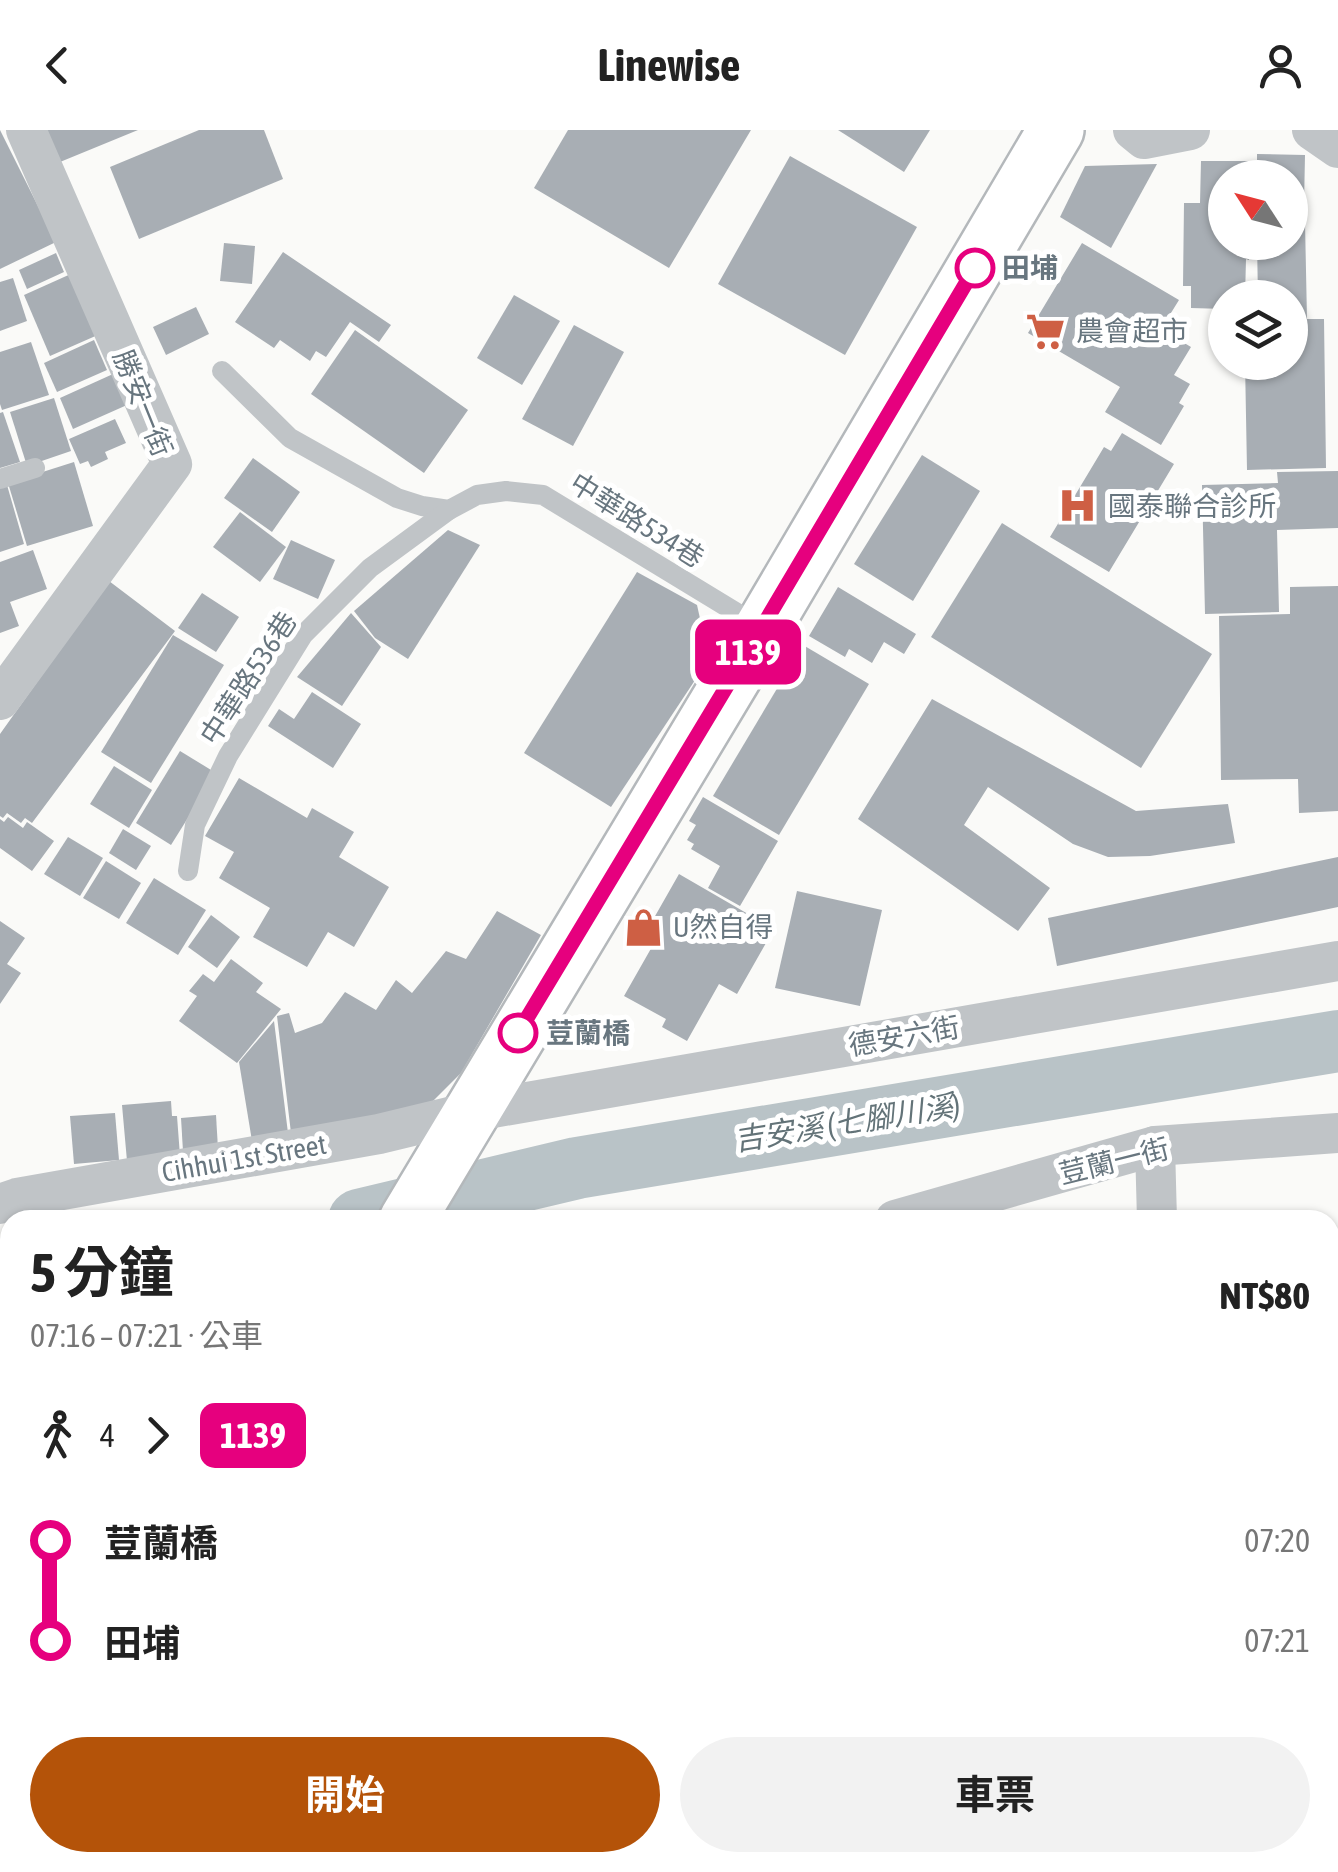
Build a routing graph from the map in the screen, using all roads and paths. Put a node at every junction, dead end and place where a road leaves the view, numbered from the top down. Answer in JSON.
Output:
{"nodes":[{"id":1,"x":26,"y":130,"type":"edge"},
{"id":2,"x":1056,"y":130,"type":"edge"},
{"id":3,"x":1133,"y":130,"type":"edge"},
{"id":4,"x":1190,"y":130,"type":"edge"},
{"id":5,"x":1312,"y":130,"type":"edge"},
{"id":6,"x":1338,"y":148,"type":"edge"},
{"id":7,"x":222,"y":372,"type":"dead end"},
{"id":8,"x":35,"y":468,"type":"dead end"},
{"id":9,"x":0,"y":479,"type":"edge"},
{"id":10,"x":449,"y":510,"type":"junction"},
{"id":11,"x":762,"y":629,"type":"junction"},
{"id":12,"x":19,"y":654,"type":"edge"},
{"id":13,"x":0,"y":700,"type":"edge"},
{"id":14,"x":188,"y":871,"type":"dead end"},
{"id":15,"x":1338,"y":961,"type":"edge"},
{"id":16,"x":461,"y":1128,"type":"junction"},
{"id":17,"x":1338,"y":1133,"type":"edge"},
{"id":18,"x":1155,"y":1146,"type":"junction"},
{"id":19,"x":6,"y":1195,"type":"edge"},
{"id":20,"x":413,"y":1210,"type":"edge"},
{"id":21,"x":930,"y":1210,"type":"edge"},
{"id":22,"x":1156,"y":1210,"type":"edge"}],
"edges":[{"from":1,"to":12,"type":"street","name":"勝安一街"},
{"from":2,"to":11,"type":"main road"},
{"from":3,"to":4,"type":"street"},
{"from":5,"to":6,"type":"street"},
{"from":7,"to":10,"type":"lane"},
{"from":8,"to":9,"type":"lane"},
{"from":10,"to":11,"type":"lane","name":"中華路534巷"},
{"from":10,"to":14,"type":"lane","name":"中華路536巷"},
{"from":11,"to":16,"type":"main road"},
{"from":12,"to":13,"type":"street","name":"勝安一街"},
{"from":15,"to":16,"type":"street","name":"德安六街"},
{"from":16,"to":19,"type":"street","name":"Cihhui 1st Street"},
{"from":16,"to":20,"type":"main road"},
{"from":17,"to":18,"type":"street","name":"荳蘭一街"},
{"from":18,"to":21,"type":"street","name":"荳蘭一街"},
{"from":18,"to":22,"type":"street"}]}
